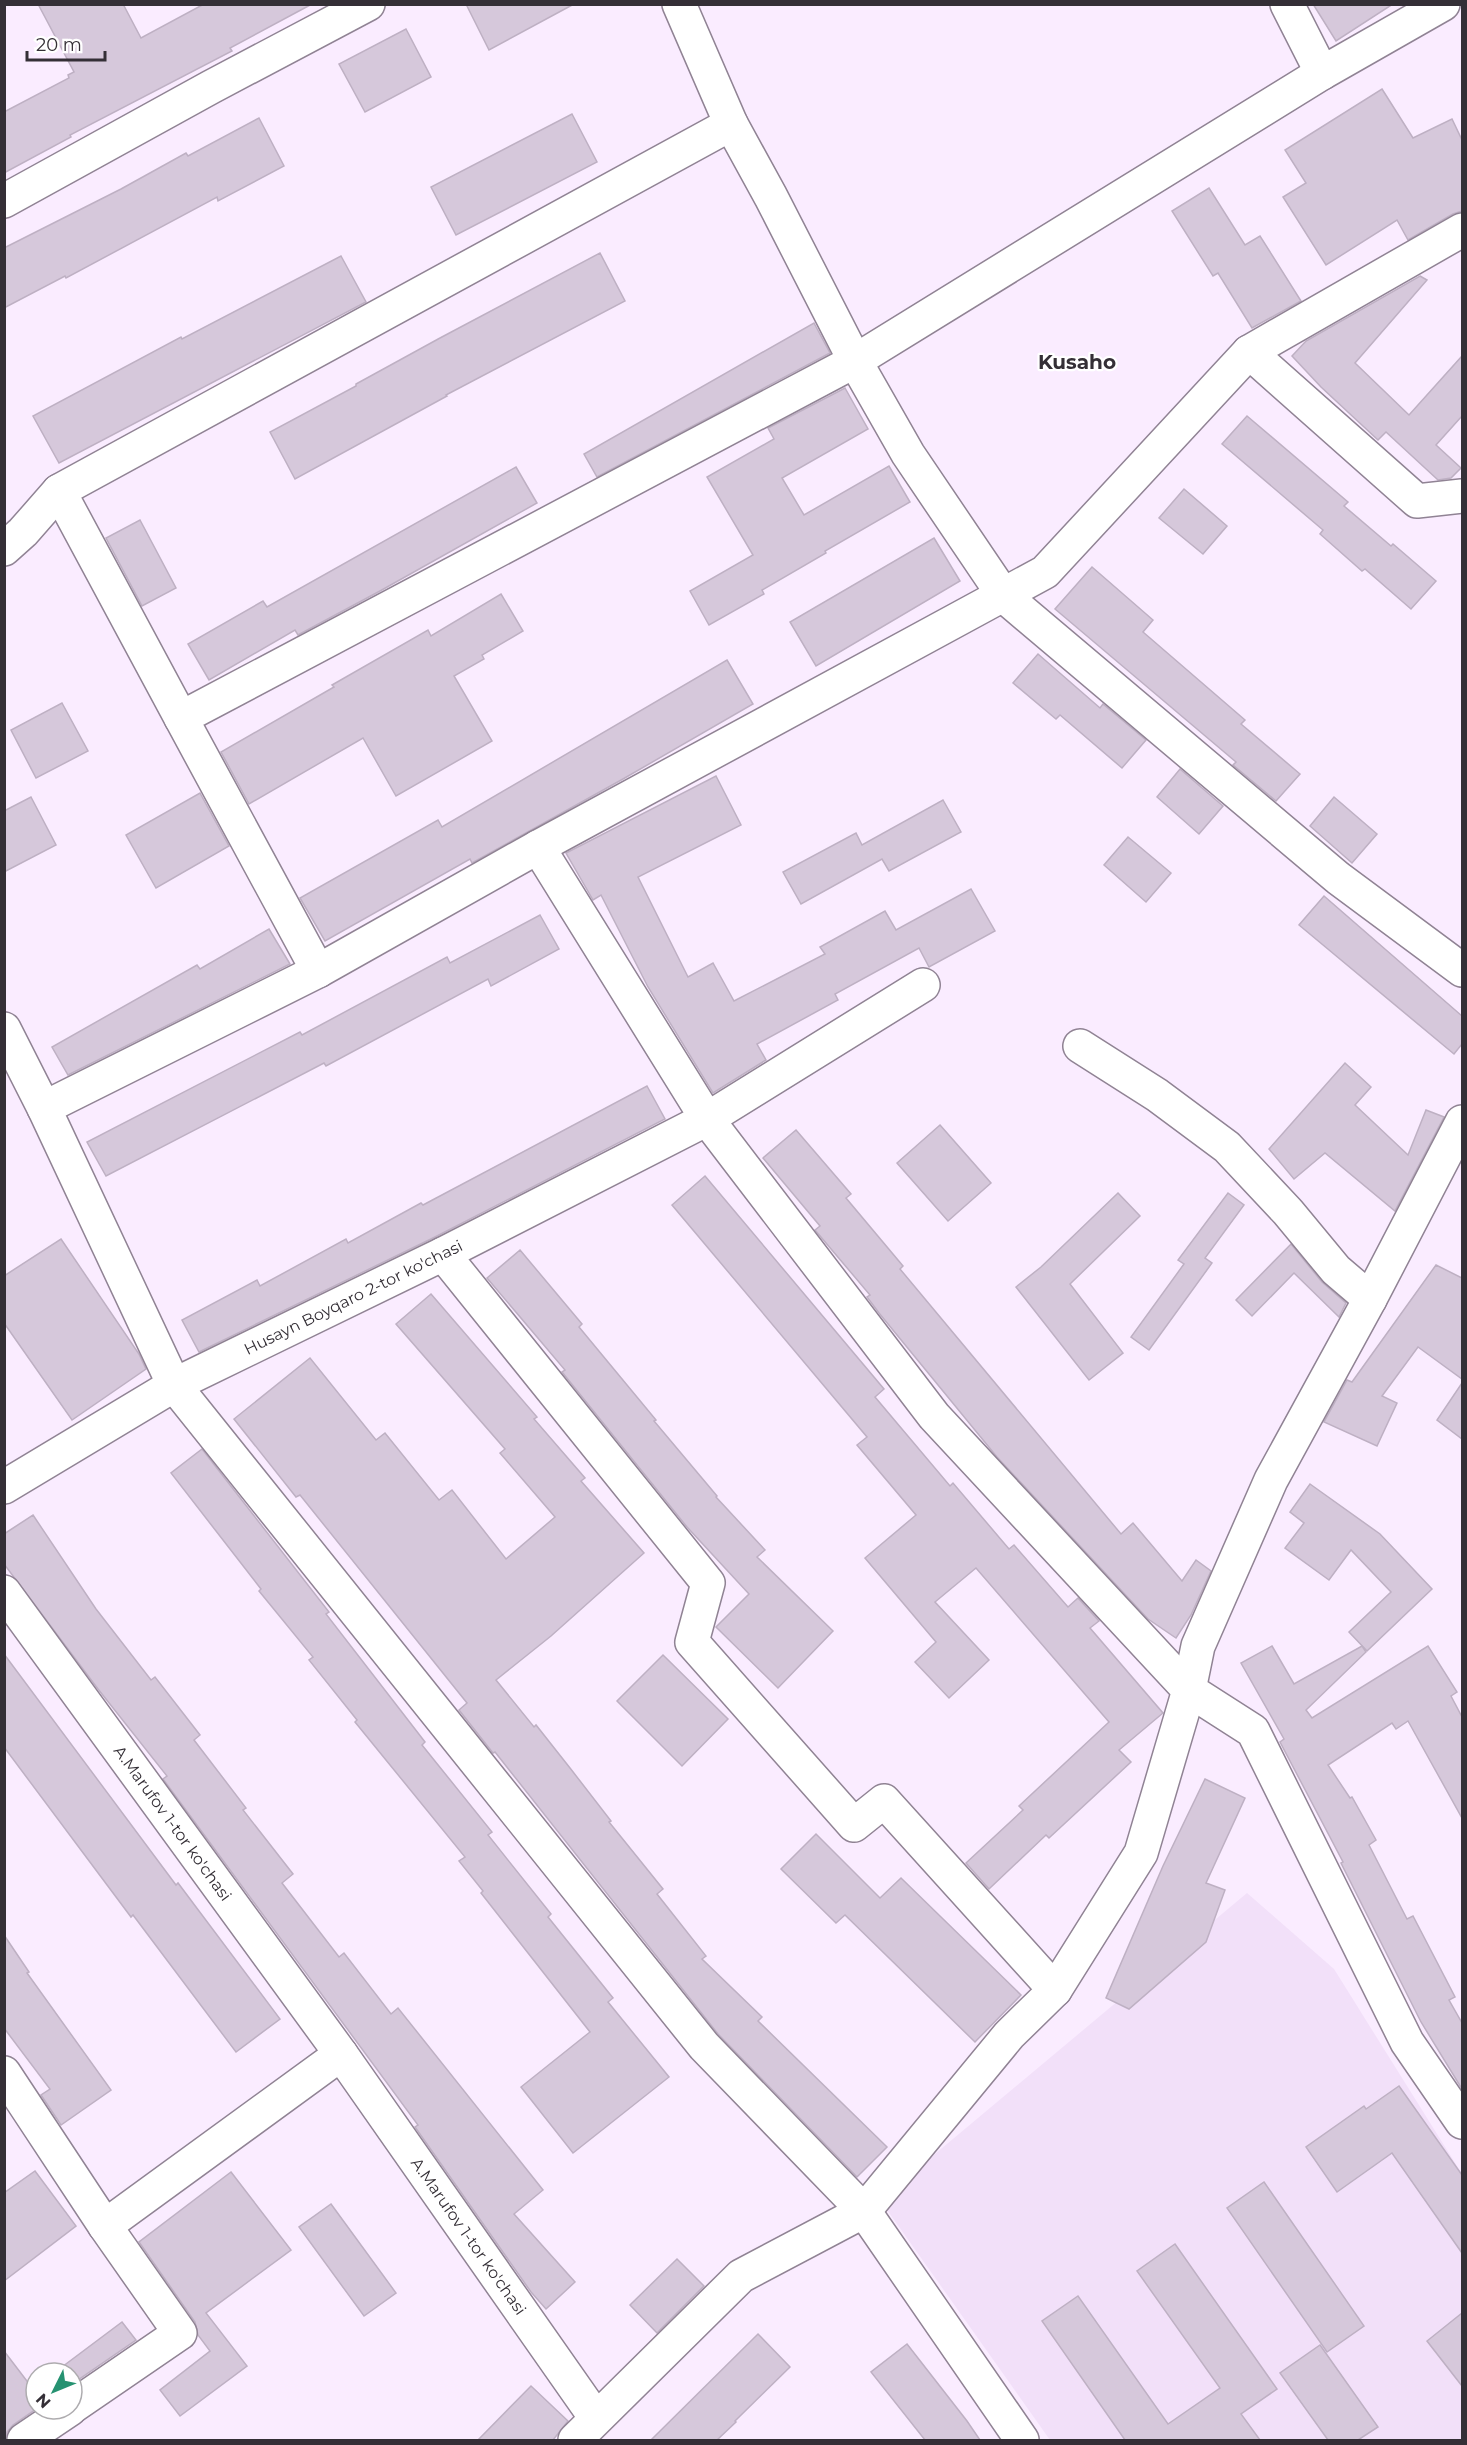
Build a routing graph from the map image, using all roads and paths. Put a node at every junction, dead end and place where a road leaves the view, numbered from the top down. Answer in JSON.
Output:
{"nodes":[{"id":1,"x":368,"y":4,"type":"edge"},
{"id":2,"x":679,"y":4,"type":"edge"},
{"id":3,"x":1287,"y":4,"type":"edge"},
{"id":4,"x":1443,"y":4,"type":"edge"},
{"id":5,"x":1322,"y":73,"type":"junction"},
{"id":6,"x":731,"y":124,"type":"junction"},
{"id":7,"x":4,"y":201,"type":"edge"},
{"id":8,"x":1462,"y":230,"type":"edge"},
{"id":9,"x":1249,"y":352,"type":"junction"},
{"id":10,"x":855,"y":361,"type":"junction"},
{"id":11,"x":59,"y":491,"type":"junction"},
{"id":12,"x":1462,"y":496,"type":"edge"},
{"id":13,"x":4,"y":549,"type":"edge"},
{"id":14,"x":1004,"y":596,"type":"junction"},
{"id":15,"x":181,"y":718,"type":"junction"},
{"id":16,"x":538,"y":847,"type":"junction"},
{"id":17,"x":1462,"y":970,"type":"edge"},
{"id":18,"x":318,"y":971,"type":"junction"},
{"id":19,"x":923,"y":985,"type":"dead end"},
{"id":20,"x":4,"y":1029,"type":"edge"},
{"id":21,"x":1080,"y":1046,"type":"dead end"},
{"id":22,"x":44,"y":1108,"type":"junction"},
{"id":23,"x":707,"y":1119,"type":"junction"},
{"id":24,"x":1462,"y":1124,"type":"edge"},
{"id":25,"x":443,"y":1254,"type":"junction"},
{"id":26,"x":1370,"y":1299,"type":"junction"},
{"id":27,"x":174,"y":1385,"type":"junction"},
{"id":28,"x":4,"y":1487,"type":"edge"},
{"id":29,"x":4,"y":1592,"type":"edge"},
{"id":30,"x":1189,"y":1690,"type":"junction"},
{"id":31,"x":1055,"y":1990,"type":"junction"},
{"id":32,"x":341,"y":2054,"type":"junction"},
{"id":33,"x":4,"y":2073,"type":"edge"},
{"id":34,"x":1462,"y":2122,"type":"edge"},
{"id":35,"x":864,"y":2211,"type":"junction"},
{"id":36,"x":105,"y":2226,"type":"junction"},
{"id":37,"x":84,"y":2399,"type":"edge"},
{"id":38,"x":52,"y":2421,"type":"edge"},
{"id":39,"x":585,"y":2429,"type":"edge"},
{"id":40,"x":24,"y":2440,"type":"edge"},
{"id":41,"x":1022,"y":2440,"type":"edge"}],
"edges":[{"from":1,"to":7,"type":"street"},
{"from":2,"to":6,"type":"street"},
{"from":3,"to":5,"type":"street"},
{"from":4,"to":5,"type":"street"},
{"from":5,"to":10,"type":"street"},
{"from":6,"to":10,"type":"street"},
{"from":6,"to":11,"type":"street"},
{"from":8,"to":9,"type":"street"},
{"from":9,"to":12,"type":"street"},
{"from":9,"to":14,"type":"street"},
{"from":10,"to":14,"type":"street"},
{"from":10,"to":15,"type":"street"},
{"from":11,"to":13,"type":"street"},
{"from":11,"to":15,"type":"street"},
{"from":14,"to":16,"type":"street"},
{"from":14,"to":17,"type":"street"},
{"from":15,"to":18,"type":"street"},
{"from":16,"to":18,"type":"street"},
{"from":16,"to":23,"type":"street"},
{"from":18,"to":22,"type":"street"},
{"from":19,"to":23,"type":"street","name":"Husayn Boyqaro 2-tor ko'chasi"},
{"from":20,"to":22,"type":"street"},
{"from":21,"to":26,"type":"street"},
{"from":22,"to":27,"type":"street"},
{"from":23,"to":25,"type":"street","name":"Husayn Boyqaro 2-tor ko'chasi"},
{"from":23,"to":30,"type":"street"},
{"from":24,"to":26,"type":"street"},
{"from":25,"to":27,"type":"street","name":"Husayn Boyqaro 2-tor ko'chasi"},
{"from":25,"to":31,"type":"street"},
{"from":26,"to":30,"type":"street"},
{"from":27,"to":28,"type":"street","name":"Husayn Boyqaro 2-tor ko'chasi"},
{"from":27,"to":35,"type":"street"},
{"from":29,"to":32,"type":"street","name":"A.Marufov 1-tor ko'chasi"},
{"from":30,"to":31,"type":"street"},
{"from":30,"to":34,"type":"street"},
{"from":31,"to":35,"type":"street"},
{"from":32,"to":36,"type":"street"},
{"from":32,"to":39,"type":"street","name":"A.Marufov 1-tor ko'chasi"},
{"from":33,"to":36,"type":"street"},
{"from":35,"to":39,"type":"street"},
{"from":35,"to":41,"type":"street"},
{"from":36,"to":37,"type":"street"},
{"from":38,"to":40,"type":"street"}]}
